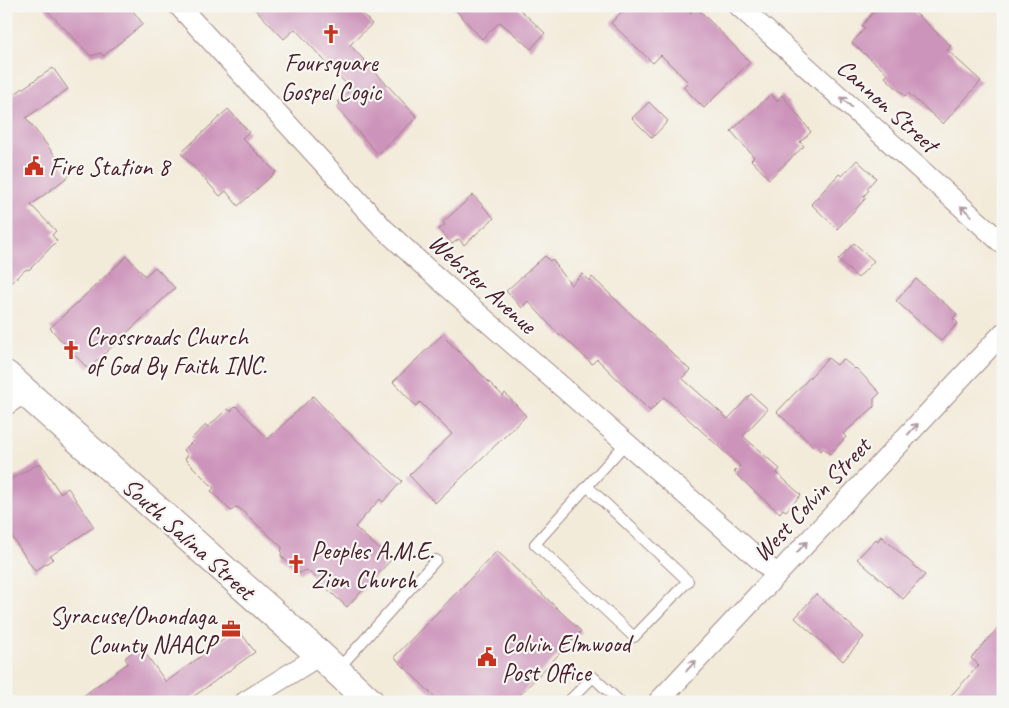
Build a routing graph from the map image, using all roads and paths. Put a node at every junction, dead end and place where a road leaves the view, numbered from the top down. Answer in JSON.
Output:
{"nodes":[{"id":1,"x":179,"y":6,"type":"edge"},
{"id":2,"x":738,"y":6,"type":"edge"},
{"id":3,"x":1003,"y":244,"type":"edge"},
{"id":4,"x":1003,"y":333,"type":"edge"},
{"id":5,"x":13,"y":391,"type":"edge"},
{"id":6,"x":626,"y":443,"type":"junction"},
{"id":7,"x":588,"y":487,"type":"junction"},
{"id":8,"x":436,"y":560,"type":"dead end"},
{"id":9,"x":776,"y":574,"type":"junction"},
{"id":10,"x":328,"y":663,"type":"junction"},
{"id":11,"x":245,"y":702,"type":"edge"},
{"id":12,"x":370,"y":702,"type":"edge"},
{"id":13,"x":568,"y":702,"type":"edge"},
{"id":14,"x":620,"y":702,"type":"edge"},
{"id":15,"x":658,"y":702,"type":"edge"}],
"edges":[{"from":1,"to":6,"type":"street","name":"Webster Avenue"},
{"from":3,"to":2,"type":"street","name":"Cannon Street","one_way":true},
{"from":9,"to":4,"type":"street","name":"West Colvin Street","one_way":true},
{"from":5,"to":10,"type":"main road","name":"South Salina Street"},
{"from":6,"to":7,"type":"lane"},
{"from":6,"to":9,"type":"street","name":"Webster Avenue"},
{"from":7,"to":7,"type":"lane"},
{"from":8,"to":10,"type":"lane"},
{"from":15,"to":9,"type":"street","name":"West Colvin Street","one_way":true},
{"from":10,"to":11,"type":"street"},
{"from":10,"to":12,"type":"main road","name":"South Salina Street"},
{"from":13,"to":14,"type":"lane"}]}
